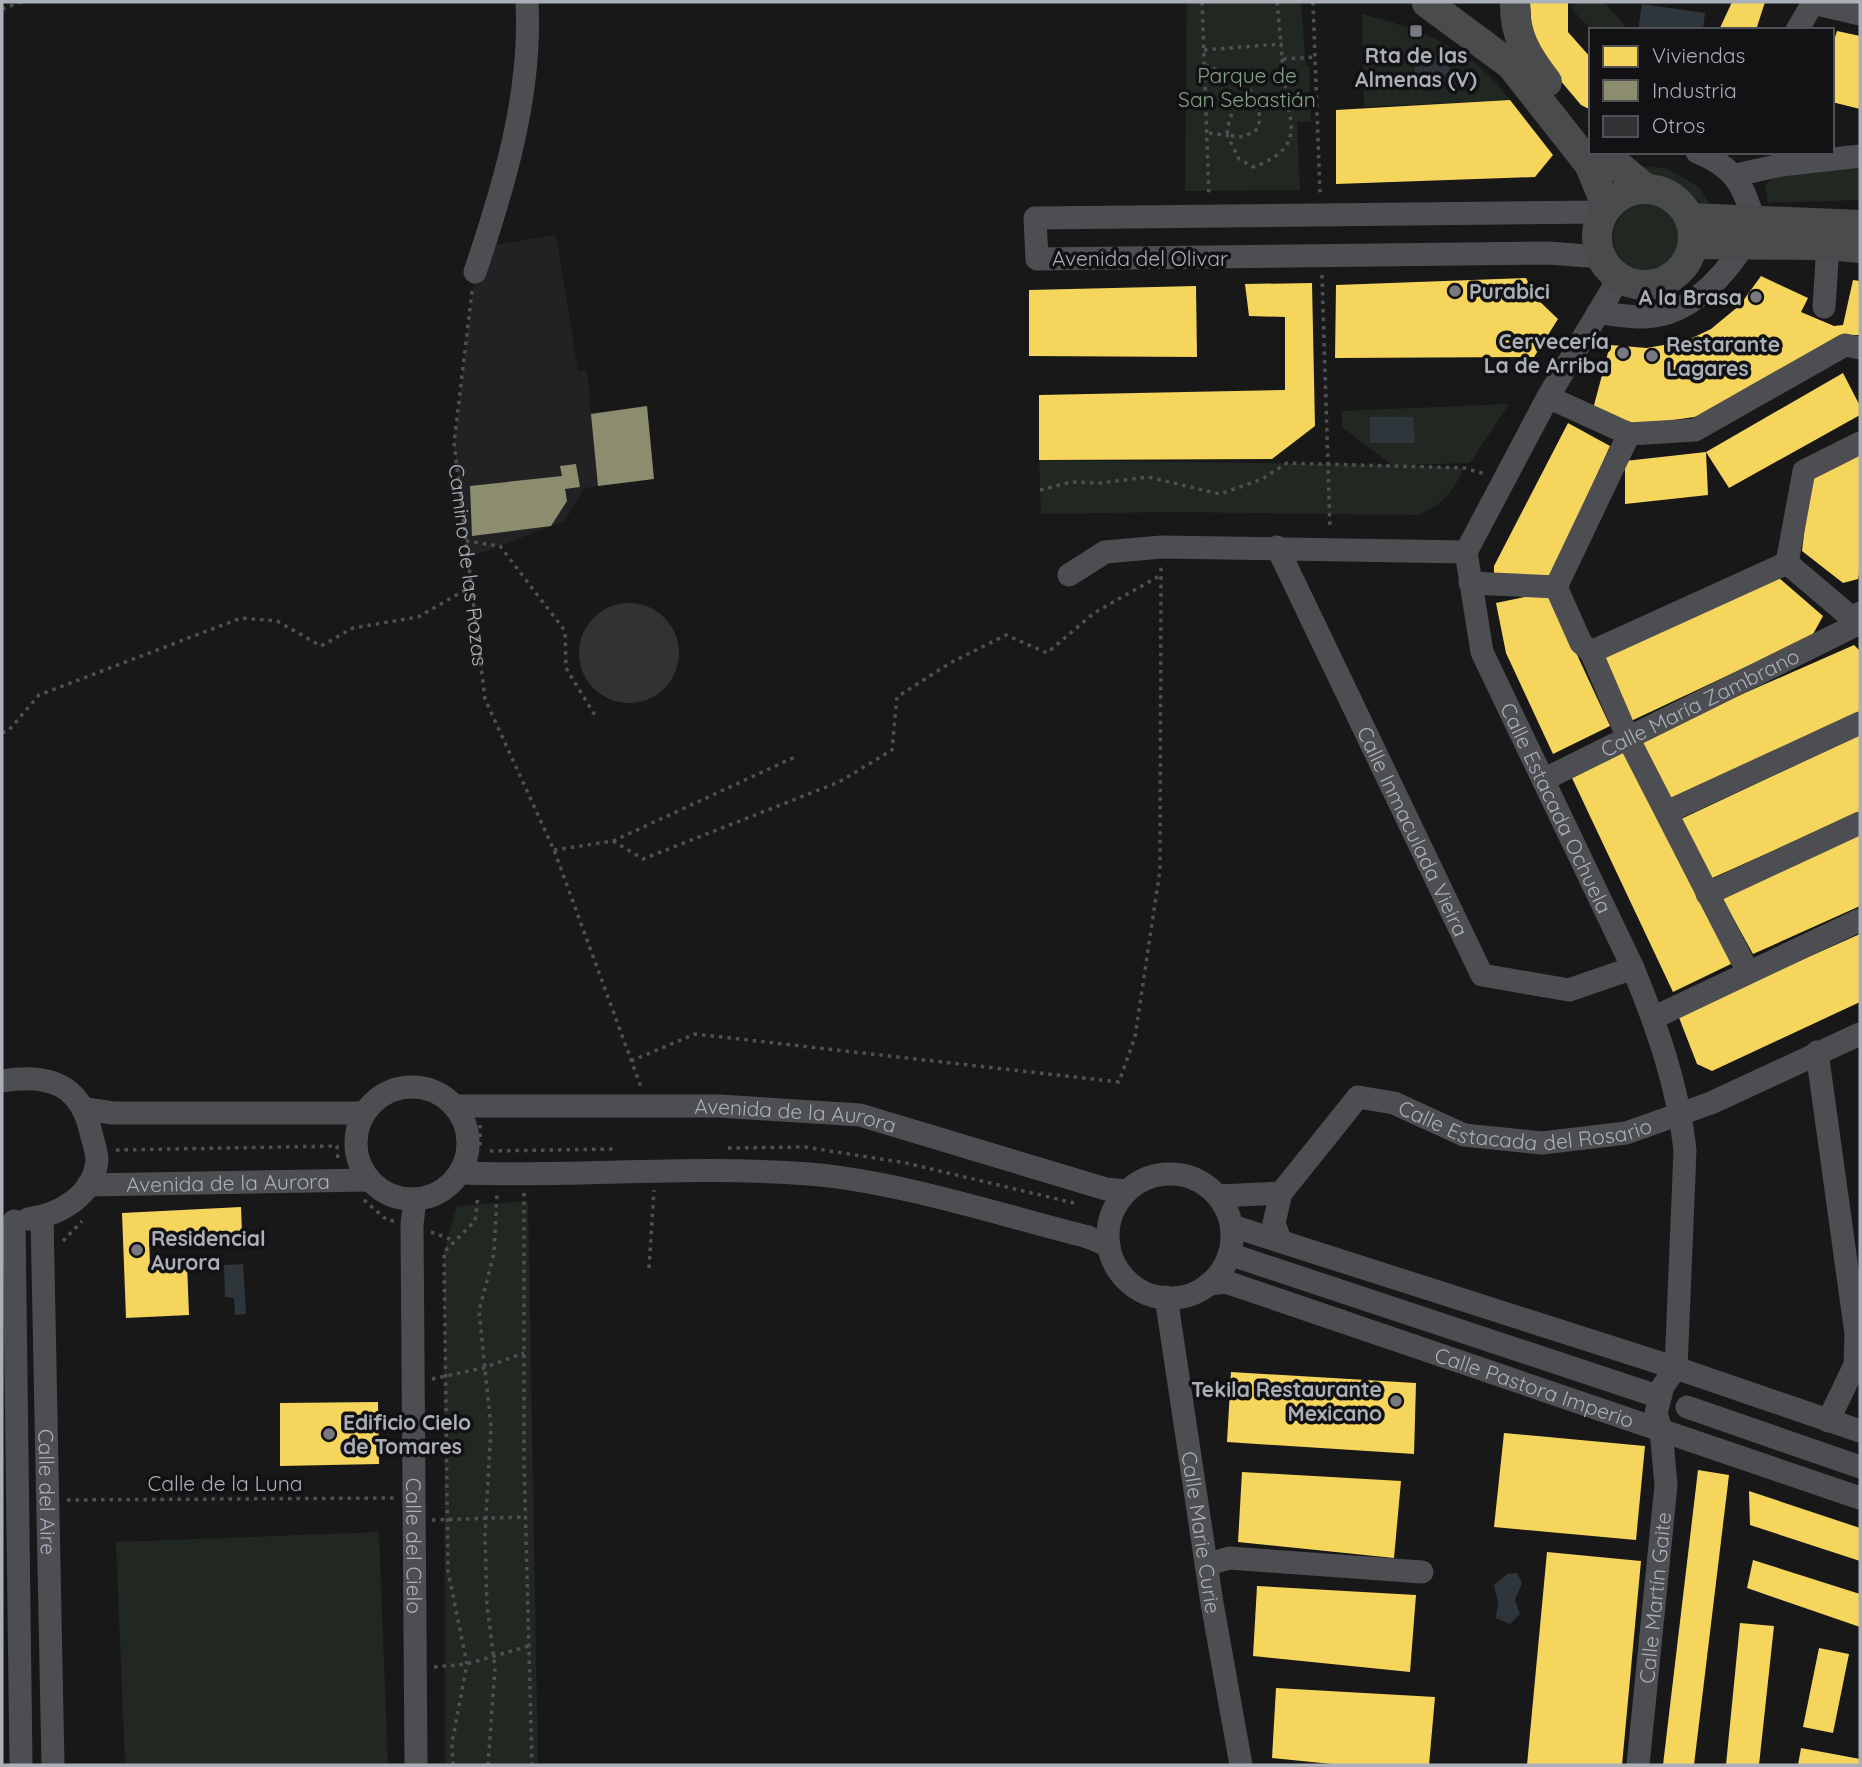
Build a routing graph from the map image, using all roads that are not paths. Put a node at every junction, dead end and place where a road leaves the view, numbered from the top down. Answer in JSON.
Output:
{"nodes":[{"id":1,"x":527,"y":2,"type":"edge"},
{"id":2,"x":1434,"y":2,"type":"edge"},
{"id":3,"x":1515,"y":2,"type":"edge"},
{"id":4,"x":1813,"y":2,"type":"edge"},
{"id":5,"x":1860,"y":14,"type":"edge"},
{"id":6,"x":1798,"y":28,"type":"edge"},
{"id":7,"x":1589,"y":135,"type":"edge"},
{"id":8,"x":1604,"y":154,"type":"edge"},
{"id":9,"x":1712,"y":155,"type":"edge"},
{"id":10,"x":1860,"y":156,"type":"edge"},
{"id":11,"x":1646,"y":189,"type":"junction"},
{"id":12,"x":1605,"y":209,"type":"junction"},
{"id":13,"x":1745,"y":209,"type":"junction"},
{"id":14,"x":1860,"y":225,"type":"edge"},
{"id":15,"x":1691,"y":231,"type":"junction"},
{"id":16,"x":1828,"y":245,"type":"junction"},
{"id":17,"x":1860,"y":248,"type":"edge"},
{"id":18,"x":1610,"y":268,"type":"junction"},
{"id":19,"x":475,"y":272,"type":"road end"},
{"id":20,"x":1824,"y":307,"type":"dead end"},
{"id":21,"x":1598,"y":313,"type":"junction"},
{"id":22,"x":1860,"y":348,"type":"edge"},
{"id":23,"x":1548,"y":397,"type":"junction"},
{"id":24,"x":1629,"y":433,"type":"junction"},
{"id":25,"x":1860,"y":443,"type":"edge"},
{"id":26,"x":1277,"y":547,"type":"junction"},
{"id":27,"x":1466,"y":552,"type":"junction"},
{"id":28,"x":1787,"y":563,"type":"junction"},
{"id":29,"x":1069,"y":575,"type":"dead end"},
{"id":30,"x":1470,"y":583,"type":"junction"},
{"id":31,"x":1556,"y":587,"type":"junction"},
{"id":32,"x":1859,"y":621,"type":"edge"},
{"id":33,"x":1591,"y":652,"type":"junction"},
{"id":34,"x":1860,"y":723,"type":"edge"},
{"id":35,"x":1628,"y":738,"type":"junction"},
{"id":36,"x":1543,"y":780,"type":"junction"},
{"id":37,"x":1668,"y":812,"type":"junction"},
{"id":38,"x":1860,"y":823,"type":"edge"},
{"id":39,"x":1707,"y":894,"type":"junction"},
{"id":40,"x":1860,"y":920,"type":"edge"},
{"id":41,"x":1633,"y":968,"type":"junction"},
{"id":42,"x":1748,"y":972,"type":"junction"},
{"id":43,"x":1653,"y":1018,"type":"junction"},
{"id":44,"x":1860,"y":1034,"type":"edge"},
{"id":45,"x":1817,"y":1052,"type":"junction"},
{"id":46,"x":2,"y":1082,"type":"edge"},
{"id":47,"x":455,"y":1106,"type":"junction"},
{"id":48,"x":86,"y":1109,"type":"junction"},
{"id":49,"x":363,"y":1113,"type":"junction"},
{"id":50,"x":1681,"y":1115,"type":"junction"},
{"id":51,"x":460,"y":1174,"type":"junction"},
{"id":52,"x":368,"y":1180,"type":"junction"},
{"id":53,"x":88,"y":1185,"type":"junction"},
{"id":54,"x":1127,"y":1191,"type":"junction"},
{"id":55,"x":1281,"y":1193,"type":"junction"},
{"id":56,"x":1218,"y":1196,"type":"junction"},
{"id":57,"x":415,"y":1200,"type":"junction"},
{"id":58,"x":43,"y":1217,"type":"junction"},
{"id":59,"x":8,"y":1218,"type":"edge"},
{"id":60,"x":1231,"y":1226,"type":"junction"},
{"id":61,"x":1280,"y":1240,"type":"junction"},
{"id":62,"x":1109,"y":1246,"type":"junction"},
{"id":63,"x":1229,"y":1254,"type":"junction"},
{"id":64,"x":1209,"y":1284,"type":"junction"},
{"id":65,"x":1167,"y":1297,"type":"junction"},
{"id":66,"x":1676,"y":1368,"type":"junction"},
{"id":67,"x":1660,"y":1397,"type":"junction"},
{"id":68,"x":1687,"y":1407,"type":"junction"},
{"id":69,"x":1828,"y":1421,"type":"junction"},
{"id":70,"x":1661,"y":1430,"type":"junction"},
{"id":71,"x":1860,"y":1431,"type":"edge"},
{"id":72,"x":1860,"y":1467,"type":"edge"},
{"id":73,"x":1860,"y":1498,"type":"edge"},
{"id":74,"x":1206,"y":1565,"type":"junction"},
{"id":75,"x":1422,"y":1572,"type":"dead end"},
{"id":76,"x":22,"y":1765,"type":"edge"},
{"id":77,"x":53,"y":1765,"type":"edge"},
{"id":78,"x":416,"y":1765,"type":"edge"},
{"id":79,"x":1241,"y":1765,"type":"edge"},
{"id":80,"x":1638,"y":1765,"type":"edge"}],
"edges":[{"from":1,"to":19,"type":"street"},
{"from":2,"to":12,"type":"main road"},
{"from":3,"to":7,"type":"main road"},
{"from":4,"to":5,"type":"street"},
{"from":4,"to":6,"type":"street"},
{"from":8,"to":11,"type":"main road"},
{"from":9,"to":13,"type":"street"},
{"from":10,"to":13,"type":"street"},
{"from":11,"to":12,"type":"main road"},
{"from":11,"to":15,"type":"main road"},
{"from":12,"to":18,"type":"main road"},
{"from":12,"to":18,"type":"street","name":"Avenida del Olivar"},
{"from":13,"to":14,"type":"main road"},
{"from":13,"to":15,"type":"main road"},
{"from":13,"to":16,"type":"main road"},
{"from":13,"to":21,"type":"street"},
{"from":15,"to":18,"type":"main road"},
{"from":16,"to":17,"type":"main road"},
{"from":16,"to":20,"type":"street"},
{"from":18,"to":21,"type":"street"},
{"from":21,"to":23,"type":"street"},
{"from":22,"to":24,"type":"street"},
{"from":23,"to":24,"type":"street"},
{"from":23,"to":27,"type":"street"},
{"from":24,"to":31,"type":"street"},
{"from":25,"to":28,"type":"street"},
{"from":26,"to":27,"type":"street"},
{"from":26,"to":29,"type":"street"},
{"from":26,"to":41,"type":"street","name":"Calle Inmaculada Vieira"},
{"from":27,"to":30,"type":"street","name":"Calle Estacada Ochuela"},
{"from":28,"to":32,"type":"street"},
{"from":28,"to":33,"type":"street"},
{"from":30,"to":31,"type":"street"},
{"from":30,"to":36,"type":"street","name":"Calle Estacada Ochuela"},
{"from":31,"to":33,"type":"street"},
{"from":32,"to":35,"type":"street","name":"Calle María Zambrano"},
{"from":33,"to":35,"type":"street"},
{"from":34,"to":37,"type":"street"},
{"from":35,"to":36,"type":"street","name":"Calle María Zambrano"},
{"from":35,"to":37,"type":"street"},
{"from":36,"to":41,"type":"street","name":"Calle Estacada Ochuela"},
{"from":37,"to":39,"type":"street"},
{"from":38,"to":39,"type":"street"},
{"from":39,"to":42,"type":"street"},
{"from":40,"to":42,"type":"street"},
{"from":41,"to":43,"type":"street","name":"Calle Estacada Ochuela"},
{"from":42,"to":43,"type":"street"},
{"from":43,"to":50,"type":"street","name":"Calle Estacada Ochuela"},
{"from":44,"to":45,"type":"street","name":"Calle Estacada del Rosario"},
{"from":45,"to":50,"type":"street","name":"Calle Estacada del Rosario"},
{"from":45,"to":69,"type":"street"},
{"from":46,"to":48,"type":"street"},
{"from":47,"to":49,"type":"street"},
{"from":47,"to":51,"type":"street"},
{"from":47,"to":54,"type":"street","name":"Avenida de la Aurora"},
{"from":48,"to":49,"type":"street"},
{"from":48,"to":53,"type":"street"},
{"from":49,"to":52,"type":"street"},
{"from":50,"to":55,"type":"street","name":"Calle Estacada del Rosario"},
{"from":50,"to":66,"type":"street","name":"Calle Estacada Ochuela"},
{"from":51,"to":57,"type":"street"},
{"from":51,"to":62,"type":"street"},
{"from":52,"to":53,"type":"street","name":"Avenida de la Aurora"},
{"from":52,"to":57,"type":"street"},
{"from":53,"to":58,"type":"street"},
{"from":54,"to":56,"type":"street"},
{"from":54,"to":62,"type":"street"},
{"from":55,"to":56,"type":"street"},
{"from":55,"to":61,"type":"street"},
{"from":56,"to":60,"type":"street"},
{"from":57,"to":78,"type":"street","name":"Calle del Cielo"},
{"from":58,"to":59,"type":"street"},
{"from":58,"to":77,"type":"street","name":"Calle del Aire"},
{"from":59,"to":76,"type":"street","name":"Calle del Aire"},
{"from":60,"to":61,"type":"street"},
{"from":60,"to":63,"type":"street"},
{"from":61,"to":66,"type":"street"},
{"from":62,"to":65,"type":"street"},
{"from":63,"to":64,"type":"street"},
{"from":63,"to":67,"type":"street"},
{"from":64,"to":65,"type":"street"},
{"from":64,"to":70,"type":"street","name":"Calle Pastora Imperio"},
{"from":65,"to":74,"type":"street","name":"Calle Marie Curie"},
{"from":66,"to":67,"type":"street"},
{"from":66,"to":68,"type":"street"},
{"from":66,"to":69,"type":"street"},
{"from":67,"to":70,"type":"street","name":"Calle Martín Gaite"},
{"from":68,"to":70,"type":"street"},
{"from":68,"to":72,"type":"street"},
{"from":69,"to":71,"type":"street"},
{"from":70,"to":73,"type":"street","name":"Calle Pastora Imperio"},
{"from":70,"to":80,"type":"street","name":"Calle Martín Gaite"},
{"from":74,"to":75,"type":"street"},
{"from":74,"to":79,"type":"street","name":"Calle Marie Curie"}]}
